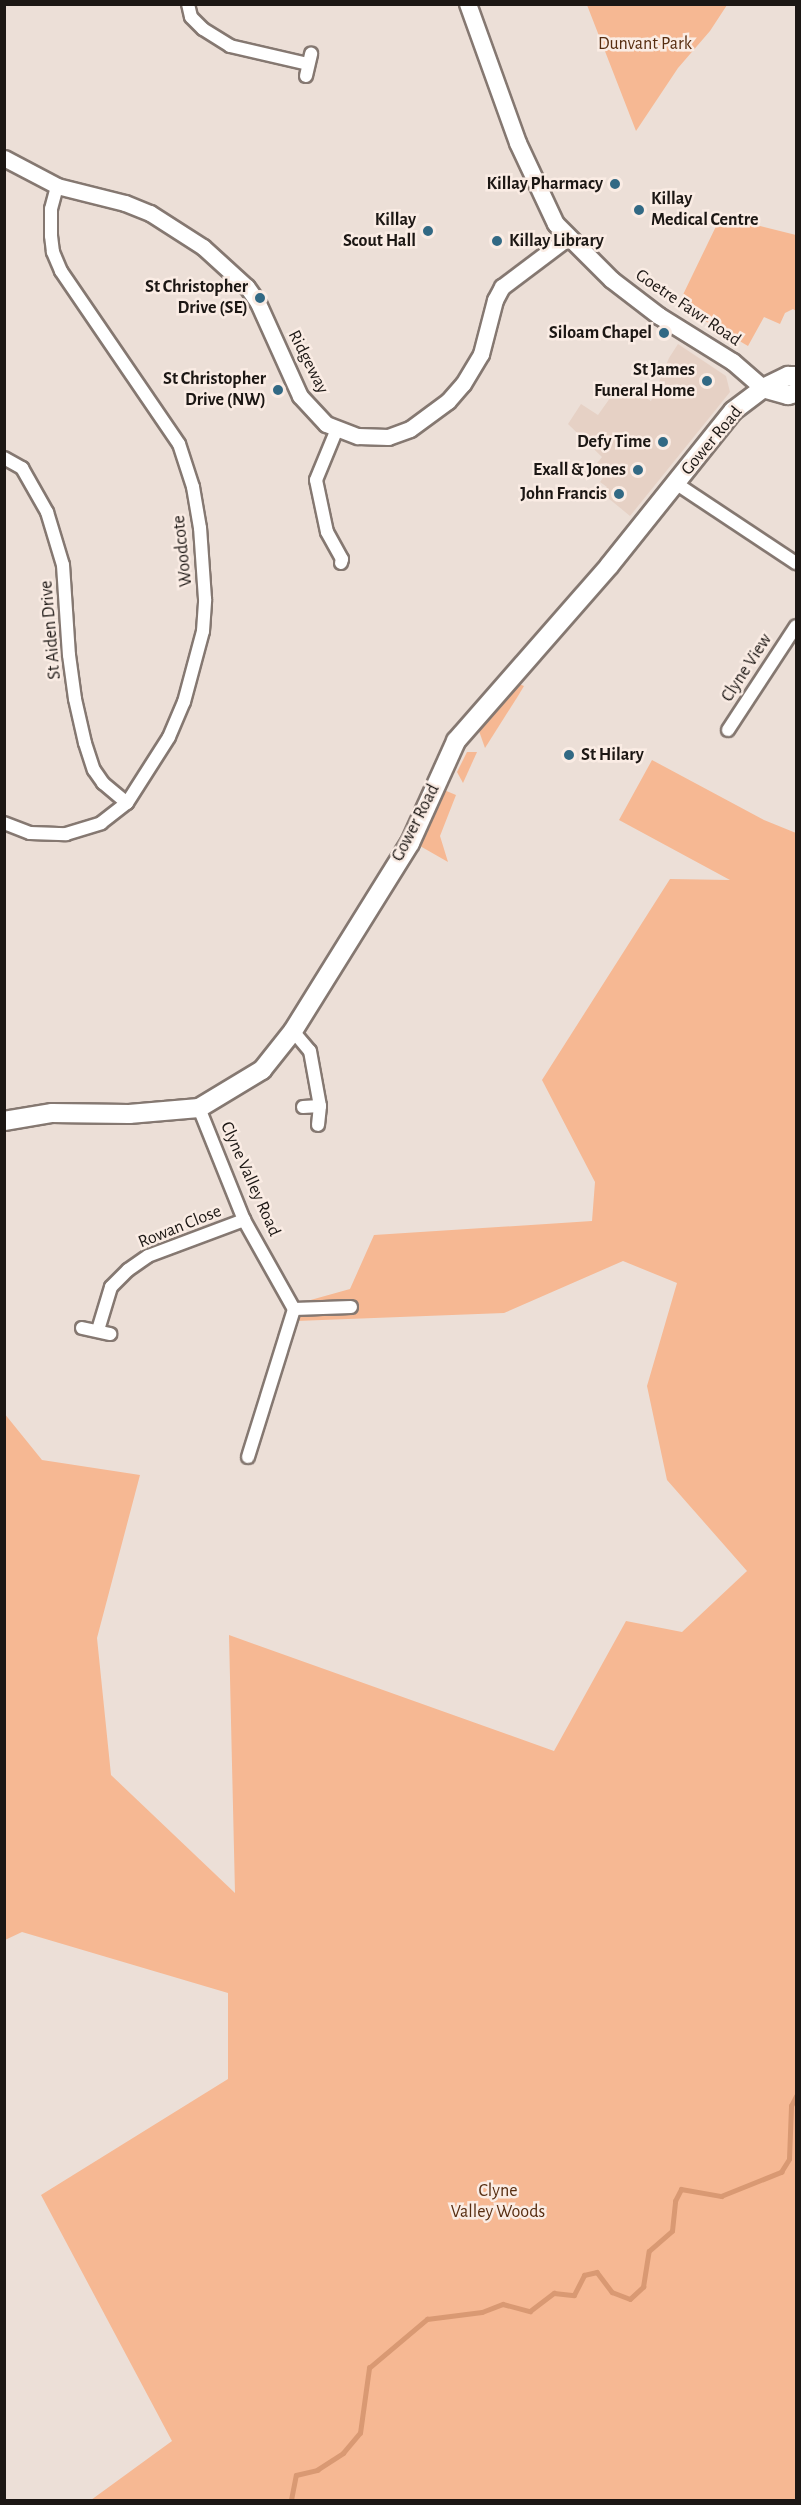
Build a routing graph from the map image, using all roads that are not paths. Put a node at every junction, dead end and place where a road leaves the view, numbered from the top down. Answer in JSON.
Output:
{"nodes":[{"id":1,"x":188,"y":4,"type":"edge"},
{"id":2,"x":468,"y":4,"type":"edge"},
{"id":3,"x":308,"y":65,"type":"dead end"},
{"id":4,"x":4,"y":158,"type":"edge"},
{"id":5,"x":57,"y":186,"type":"junction"},
{"id":6,"x":567,"y":238,"type":"junction"},
{"id":7,"x":796,"y":376,"type":"edge"},
{"id":8,"x":763,"y":388,"type":"junction"},
{"id":9,"x":796,"y":393,"type":"edge"},
{"id":10,"x":337,"y":429,"type":"junction"},
{"id":11,"x":4,"y":458,"type":"edge"},
{"id":12,"x":677,"y":484,"type":"junction"},
{"id":13,"x":341,"y":563,"type":"dead end"},
{"id":14,"x":796,"y":563,"type":"edge"},
{"id":15,"x":796,"y":626,"type":"edge"},
{"id":16,"x":728,"y":730,"type":"dead end"},
{"id":17,"x":127,"y":803,"type":"junction"},
{"id":18,"x":4,"y":823,"type":"edge"},
{"id":19,"x":293,"y":1031,"type":"junction"},
{"id":20,"x":320,"y":1106,"type":"junction"},
{"id":21,"x":303,"y":1107,"type":"dead end"},
{"id":22,"x":199,"y":1108,"type":"junction"},
{"id":23,"x":4,"y":1121,"type":"edge"},
{"id":24,"x":318,"y":1125,"type":"dead end"},
{"id":25,"x":244,"y":1220,"type":"junction"},
{"id":26,"x":351,"y":1307,"type":"dead end"},
{"id":27,"x":294,"y":1309,"type":"junction"},
{"id":28,"x":82,"y":1328,"type":"dead end"},
{"id":29,"x":248,"y":1457,"type":"dead end"}],
"edges":[{"from":1,"to":3,"type":"street"},
{"from":2,"to":6,"type":"main road","name":"Goetre Fawr Road"},
{"from":4,"to":5,"type":"street","name":"Ridgeway"},
{"from":5,"to":10,"type":"street","name":"Ridgeway"},
{"from":5,"to":17,"type":"street","name":"Woodcote"},
{"from":6,"to":8,"type":"main road","name":"Goetre Fawr Road"},
{"from":6,"to":10,"type":"street","name":"Ridgeway"},
{"from":7,"to":8,"type":"main road","name":"Gower Road"},
{"from":8,"to":9,"type":"main road"},
{"from":8,"to":12,"type":"main road","name":"Gower Road"},
{"from":10,"to":13,"type":"street"},
{"from":11,"to":17,"type":"street","name":"St Aiden Drive"},
{"from":12,"to":14,"type":"street"},
{"from":12,"to":19,"type":"main road","name":"Gower Road"},
{"from":15,"to":16,"type":"street","name":"Clyne View"},
{"from":17,"to":18,"type":"street","name":"Woodcote"},
{"from":19,"to":20,"type":"street"},
{"from":19,"to":22,"type":"main road","name":"Gower Road"},
{"from":20,"to":21,"type":"street"},
{"from":20,"to":24,"type":"street"},
{"from":22,"to":23,"type":"main road","name":"Gower Road"},
{"from":22,"to":25,"type":"street","name":"Clyne Valley Road"},
{"from":25,"to":27,"type":"street","name":"Clyne Valley Road"},
{"from":25,"to":28,"type":"street","name":"Rowan Close"},
{"from":26,"to":27,"type":"street"},
{"from":27,"to":29,"type":"street"}]}
